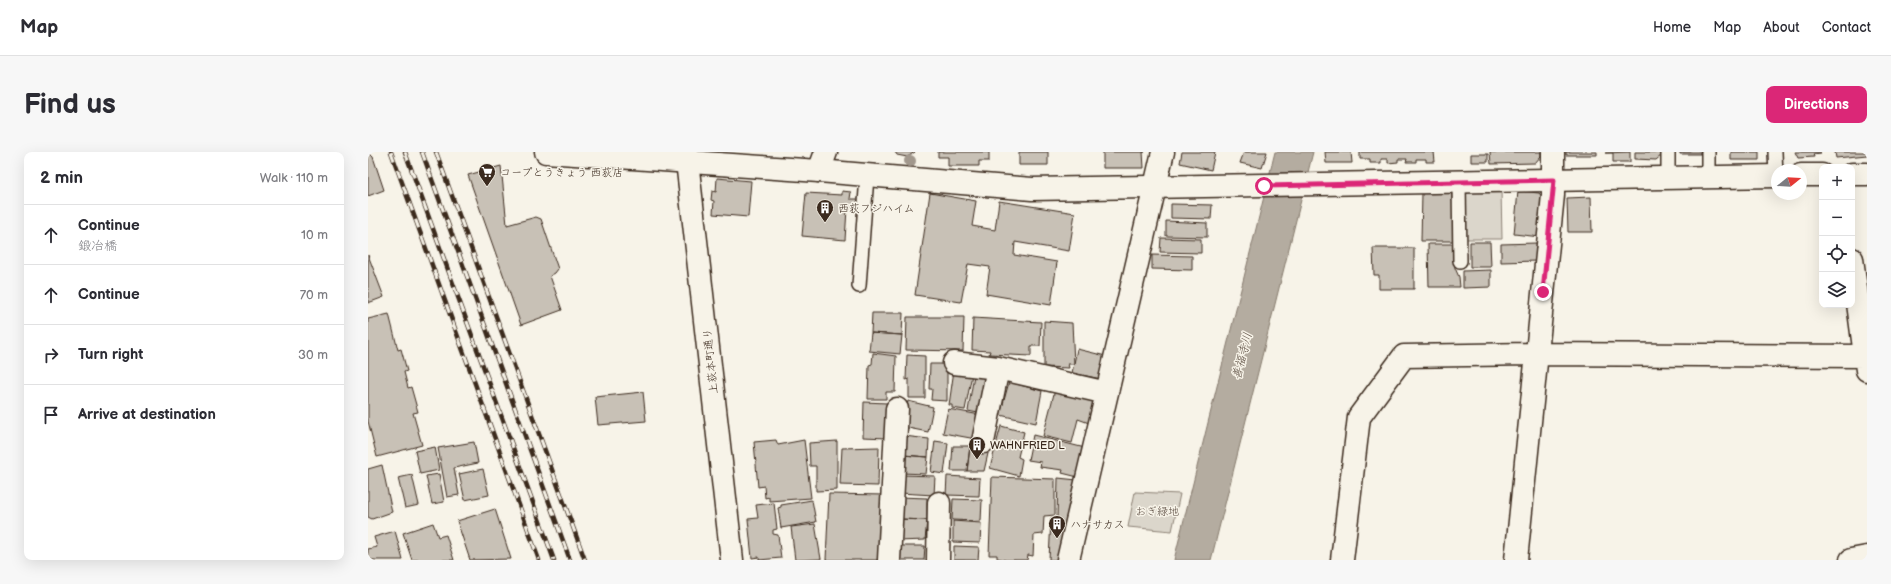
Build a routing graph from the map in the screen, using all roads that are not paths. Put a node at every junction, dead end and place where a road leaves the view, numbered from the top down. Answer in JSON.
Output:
{"nodes":[{"id":1,"x":546,"y":152,"type":"edge"},
{"id":2,"x":1163,"y":152,"type":"edge"},
{"id":3,"x":1553,"y":152,"type":"edge"},
{"id":4,"x":1668,"y":152,"type":"edge"},
{"id":5,"x":1708,"y":152,"type":"edge"},
{"id":6,"x":1775,"y":152,"type":"edge"},
{"id":7,"x":686,"y":157,"type":"edge"},
{"id":8,"x":823,"y":162,"type":"edge"},
{"id":9,"x":1776,"y":164,"type":"edge"},
{"id":10,"x":1855,"y":174,"type":"edge"},
{"id":11,"x":1867,"y":174,"type":"edge"},
{"id":12,"x":1807,"y":175,"type":"edge"},
{"id":13,"x":1819,"y":175,"type":"edge"},
{"id":14,"x":867,"y":176,"type":"junction"},
{"id":15,"x":1771,"y":176,"type":"edge"},
{"id":16,"x":1708,"y":177,"type":"junction"},
{"id":17,"x":1668,"y":178,"type":"junction"},
{"id":18,"x":1554,"y":180,"type":"junction"},
{"id":19,"x":1459,"y":182,"type":"junction"},
{"id":20,"x":1156,"y":187,"type":"junction"},
{"id":21,"x":1460,"y":260,"type":"dead end"},
{"id":22,"x":1854,"y":272,"type":"edge"},
{"id":23,"x":859,"y":286,"type":"dead end"},
{"id":24,"x":1538,"y":354,"type":"junction"},
{"id":25,"x":1866,"y":361,"type":"edge"},
{"id":26,"x":954,"y":363,"type":"dead end"},
{"id":27,"x":998,"y":368,"type":"junction"},
{"id":28,"x":1107,"y":393,"type":"junction"},
{"id":29,"x":897,"y":409,"type":"dead end"},
{"id":30,"x":983,"y":442,"type":"dead end"},
{"id":31,"x":939,"y":503,"type":"dead end"},
{"id":32,"x":1867,"y":557,"type":"edge"},
{"id":33,"x":732,"y":560,"type":"edge"},
{"id":34,"x":889,"y":560,"type":"edge"},
{"id":35,"x":938,"y":560,"type":"edge"},
{"id":36,"x":1068,"y":560,"type":"edge"},
{"id":37,"x":1342,"y":560,"type":"edge"},
{"id":38,"x":1516,"y":560,"type":"edge"},
{"id":39,"x":1850,"y":560,"type":"edge"}],
"edges":[{"from":1,"to":7,"type":"street"},
{"from":2,"to":20,"type":"street"},
{"from":3,"to":18,"type":"street"},
{"from":4,"to":17,"type":"lane"},
{"from":5,"to":16,"type":"lane"},
{"from":6,"to":9,"type":"lane"},
{"from":7,"to":8,"type":"street"},
{"from":7,"to":33,"type":"street","name":"上荻本町通り"},
{"from":8,"to":14,"type":"street"},
{"from":10,"to":11,"type":"street"},
{"from":12,"to":13,"type":"street"},
{"from":14,"to":20,"type":"street"},
{"from":14,"to":23,"type":"lane"},
{"from":15,"to":16,"type":"street"},
{"from":16,"to":17,"type":"street"},
{"from":17,"to":18,"type":"street"},
{"from":18,"to":19,"type":"street"},
{"from":18,"to":24,"type":"street"},
{"from":19,"to":20,"type":"street"},
{"from":19,"to":21,"type":"lane"},
{"from":20,"to":28,"type":"street"},
{"from":22,"to":25,"type":"street"},
{"from":24,"to":25,"type":"street"},
{"from":24,"to":37,"type":"street"},
{"from":24,"to":38,"type":"street"},
{"from":26,"to":27,"type":"street"},
{"from":27,"to":28,"type":"street"},
{"from":27,"to":30,"type":"street"},
{"from":28,"to":36,"type":"street"},
{"from":29,"to":34,"type":"street"},
{"from":31,"to":35,"type":"street"},
{"from":32,"to":39,"type":"street"}]}
